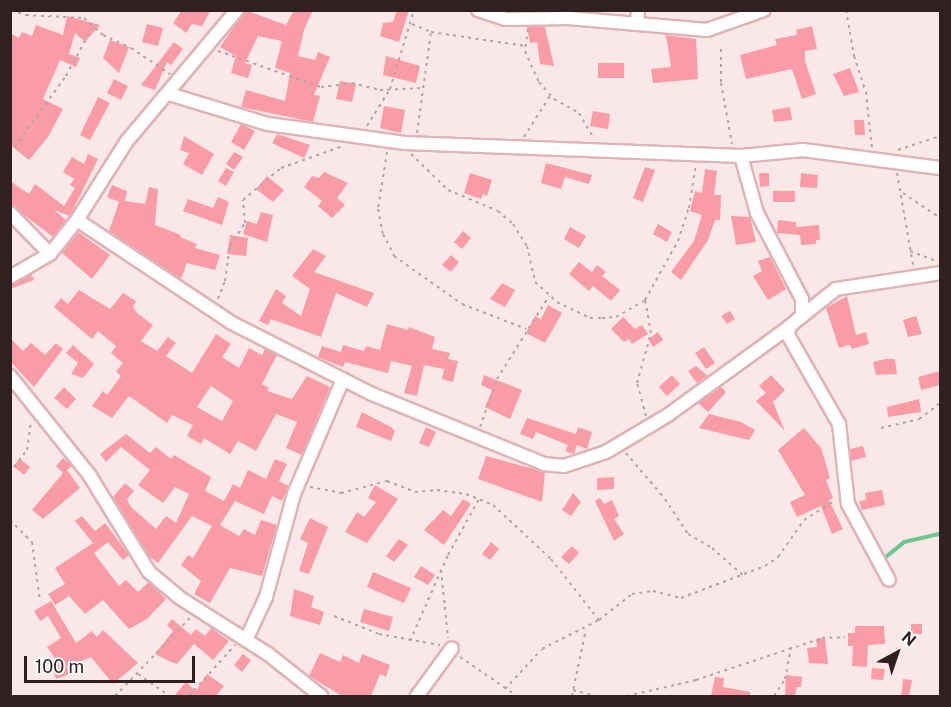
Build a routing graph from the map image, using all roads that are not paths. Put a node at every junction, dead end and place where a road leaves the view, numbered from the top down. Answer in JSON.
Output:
{"nodes":[{"id":1,"x":237,"y":10,"type":"edge"},
{"id":2,"x":478,"y":10,"type":"edge"},
{"id":3,"x":638,"y":10,"type":"edge"},
{"id":4,"x":764,"y":10,"type":"edge"},
{"id":5,"x":637,"y":24,"type":"junction"},
{"id":6,"x":169,"y":94,"type":"junction"},
{"id":7,"x":737,"y":156,"type":"junction"},
{"id":8,"x":940,"y":168,"type":"edge"},
{"id":9,"x":10,"y":213,"type":"edge"},
{"id":10,"x":76,"y":220,"type":"junction"},
{"id":11,"x":50,"y":254,"type":"junction"},
{"id":12,"x":940,"y":273,"type":"edge"},
{"id":13,"x":10,"y":277,"type":"edge"},
{"id":14,"x":802,"y":316,"type":"junction"},
{"id":15,"x":789,"y":327,"type":"junction"},
{"id":16,"x":10,"y":376,"type":"edge"},
{"id":17,"x":343,"y":379,"type":"junction"},
{"id":18,"x":889,"y":580,"type":"dead end"},
{"id":19,"x":244,"y":638,"type":"junction"},
{"id":20,"x":452,"y":648,"type":"road end"},
{"id":21,"x":321,"y":696,"type":"edge"},
{"id":22,"x":417,"y":696,"type":"edge"}],
"edges":[{"from":1,"to":6,"type":"street"},
{"from":2,"to":5,"type":"street"},
{"from":3,"to":5,"type":"street"},
{"from":4,"to":5,"type":"street"},
{"from":6,"to":7,"type":"street"},
{"from":6,"to":10,"type":"street"},
{"from":7,"to":8,"type":"street"},
{"from":7,"to":14,"type":"street"},
{"from":9,"to":11,"type":"street"},
{"from":10,"to":11,"type":"street"},
{"from":10,"to":17,"type":"street"},
{"from":11,"to":13,"type":"street"},
{"from":12,"to":14,"type":"street"},
{"from":14,"to":15,"type":"street"},
{"from":15,"to":17,"type":"street"},
{"from":15,"to":18,"type":"street"},
{"from":16,"to":19,"type":"street"},
{"from":17,"to":19,"type":"street"},
{"from":19,"to":21,"type":"street"},
{"from":20,"to":22,"type":"street"}]}
